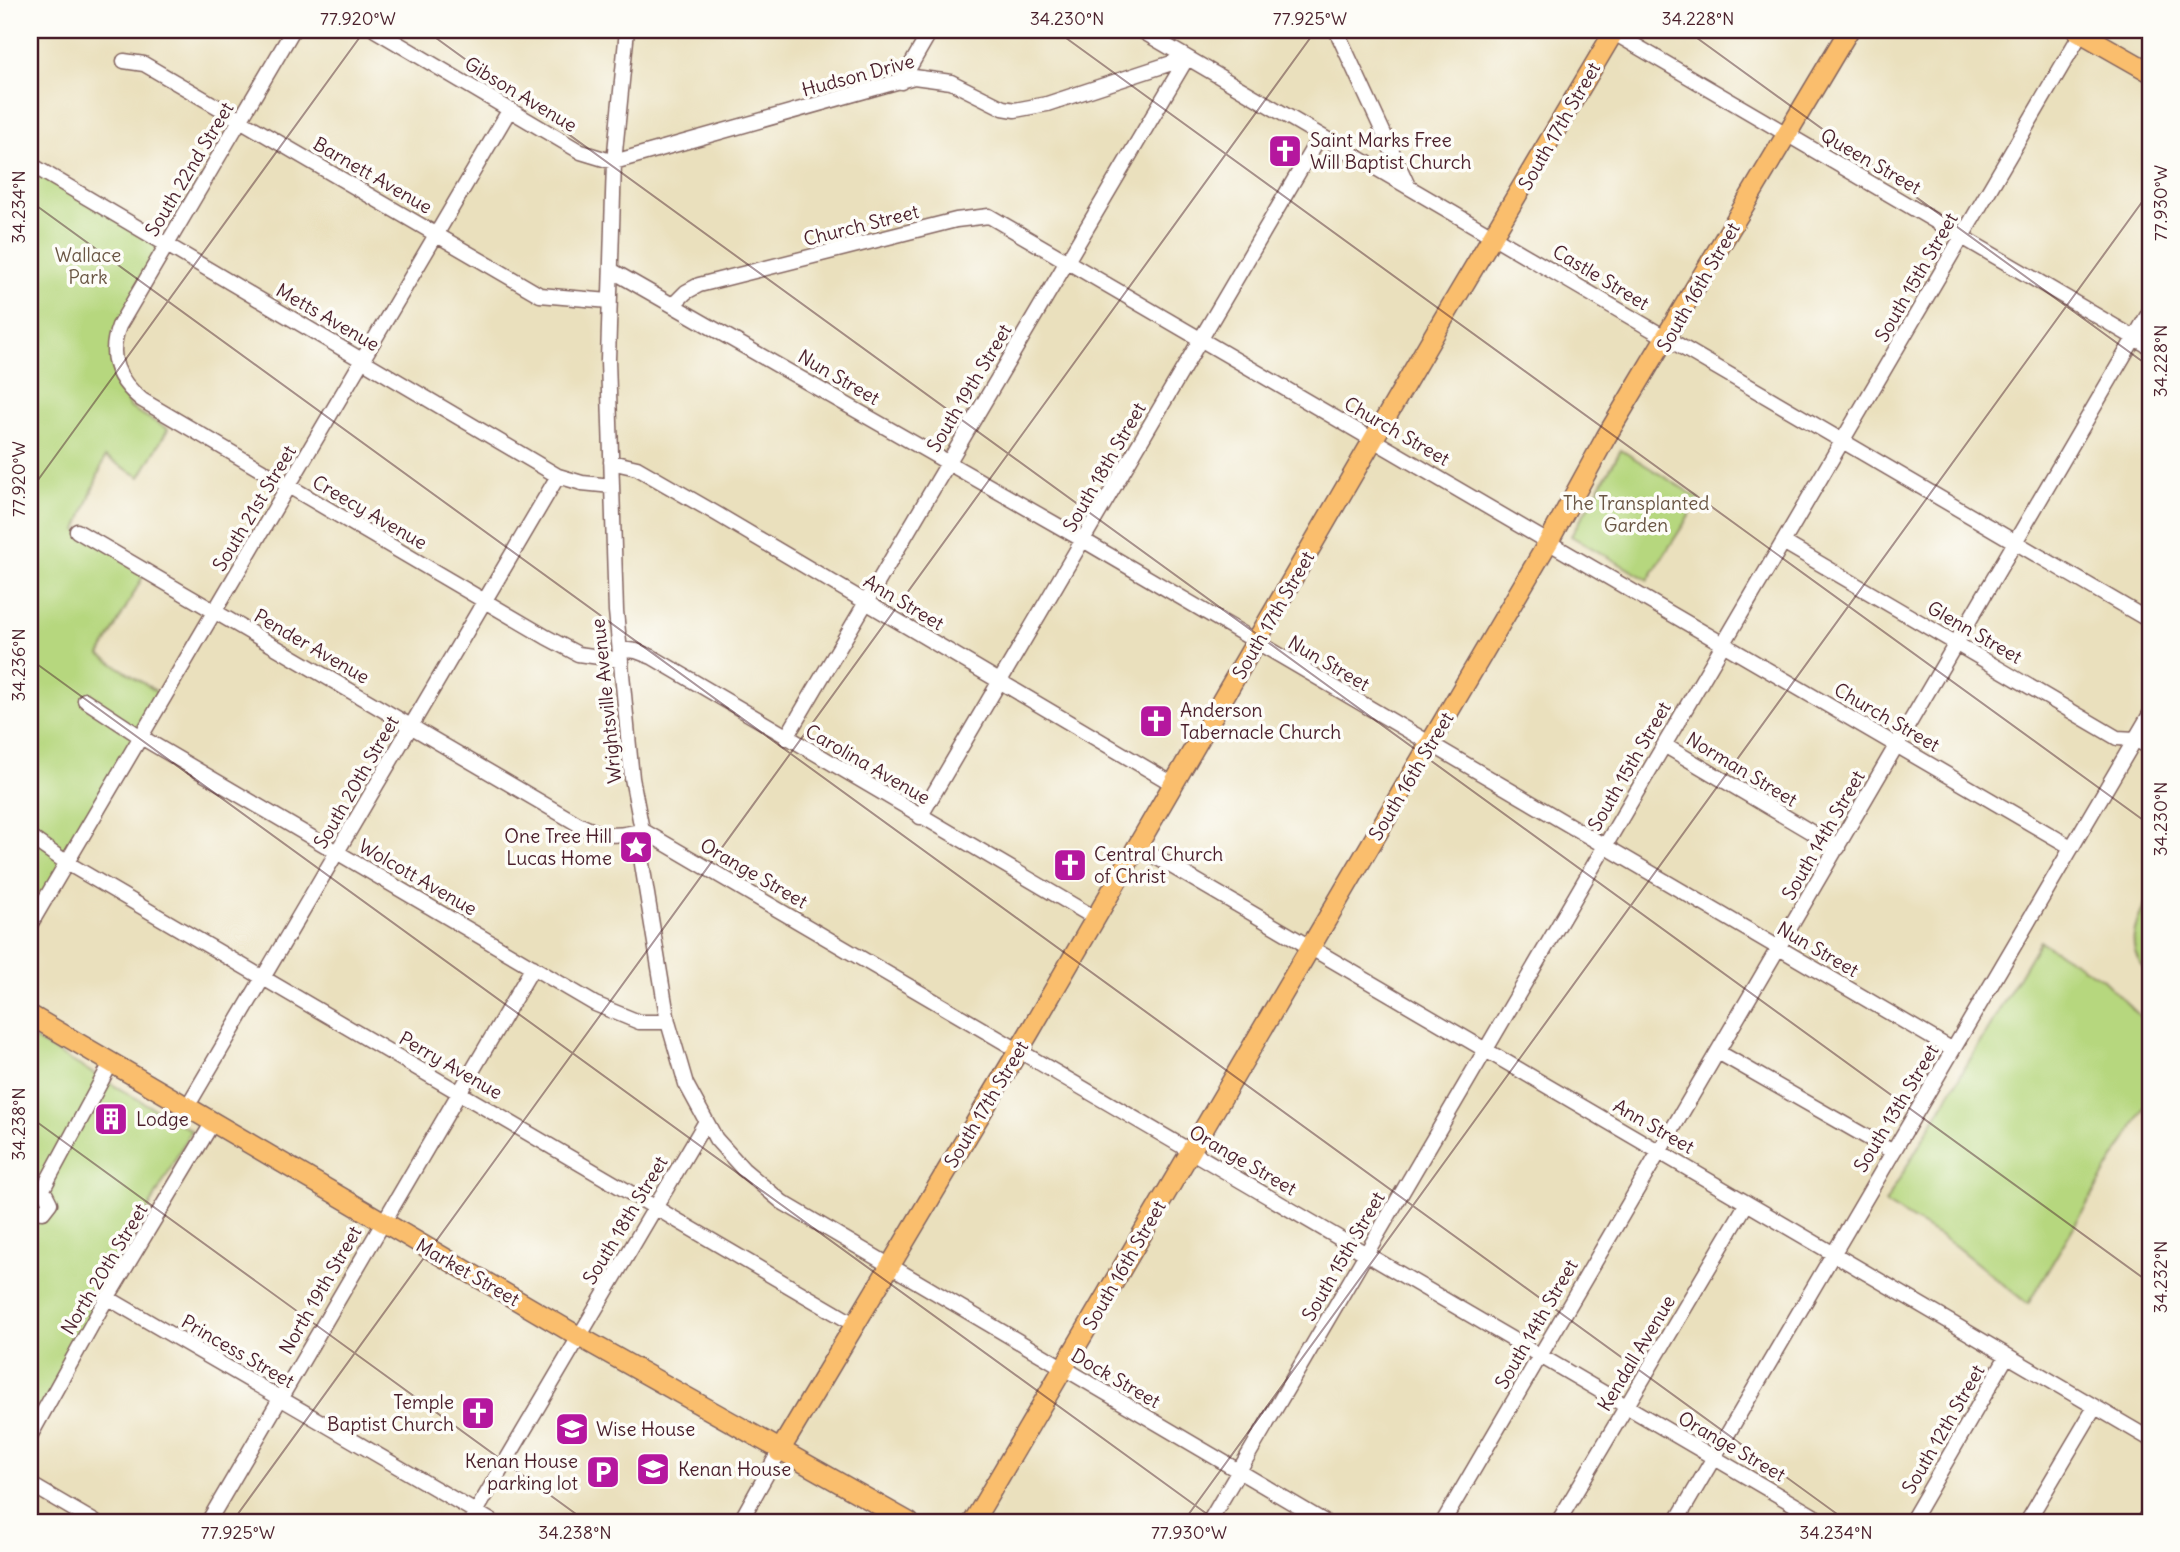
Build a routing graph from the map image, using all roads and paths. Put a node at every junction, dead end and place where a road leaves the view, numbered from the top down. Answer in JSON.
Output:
{"nodes":[{"id":1,"x":293,"y":30,"type":"edge"},
{"id":2,"x":374,"y":30,"type":"edge"},
{"id":3,"x":626,"y":30,"type":"edge"},
{"id":4,"x":931,"y":30,"type":"edge"},
{"id":5,"x":1140,"y":30,"type":"edge"},
{"id":6,"x":1336,"y":30,"type":"edge"},
{"id":7,"x":1849,"y":30,"type":"edge"},
{"id":8,"x":1613,"y":31,"type":"edge"},
{"id":9,"x":2080,"y":31,"type":"edge"},
{"id":10,"x":1165,"y":36,"type":"edge"},
{"id":11,"x":1187,"y":58,"type":"junction"},
{"id":12,"x":124,"y":61,"type":"dead end"},
{"id":13,"x":2150,"y":72,"type":"edge"},
{"id":14,"x":901,"y":82,"type":"junction"},
{"id":15,"x":510,"y":109,"type":"junction"},
{"id":16,"x":240,"y":120,"type":"junction"},
{"id":17,"x":1787,"y":134,"type":"junction"},
{"id":18,"x":1320,"y":136,"type":"junction"},
{"id":19,"x":614,"y":162,"type":"junction"},
{"id":20,"x":30,"y":164,"type":"edge"},
{"id":21,"x":1408,"y":186,"type":"junction"},
{"id":22,"x":437,"y":235,"type":"junction"},
{"id":23,"x":1494,"y":236,"type":"junction"},
{"id":24,"x":1962,"y":237,"type":"junction"},
{"id":25,"x":166,"y":245,"type":"junction"},
{"id":26,"x":1067,"y":260,"type":"junction"},
{"id":27,"x":611,"y":270,"type":"junction"},
{"id":28,"x":609,"y":301,"type":"junction"},
{"id":29,"x":674,"y":304,"type":"junction"},
{"id":30,"x":2150,"y":312,"type":"edge"},
{"id":31,"x":2135,"y":338,"type":"junction"},
{"id":32,"x":1200,"y":339,"type":"junction"},
{"id":33,"x":1667,"y":339,"type":"junction"},
{"id":34,"x":2150,"y":348,"type":"edge"},
{"id":35,"x":363,"y":360,"type":"junction"},
{"id":36,"x":116,"y":369,"type":"joint"},
{"id":37,"x":1375,"y":440,"type":"junction"},
{"id":38,"x":1842,"y":441,"type":"junction"},
{"id":39,"x":611,"y":462,"type":"junction"},
{"id":40,"x":947,"y":462,"type":"junction"},
{"id":41,"x":558,"y":476,"type":"junction"},
{"id":42,"x":289,"y":486,"type":"junction"},
{"id":43,"x":612,"y":486,"type":"junction"},
{"id":44,"x":77,"y":531,"type":"dead end"},
{"id":45,"x":1083,"y":540,"type":"junction"},
{"id":46,"x":1549,"y":541,"type":"junction"},
{"id":47,"x":1783,"y":542,"type":"junction"},
{"id":48,"x":2014,"y":542,"type":"junction"},
{"id":49,"x":484,"y":601,"type":"junction"},
{"id":50,"x":866,"y":601,"type":"junction"},
{"id":51,"x":215,"y":611,"type":"junction"},
{"id":52,"x":2150,"y":621,"type":"edge"},
{"id":53,"x":1257,"y":643,"type":"junction"},
{"id":54,"x":1724,"y":643,"type":"junction"},
{"id":55,"x":1957,"y":643,"type":"junction"},
{"id":56,"x":620,"y":654,"type":"junction"},
{"id":57,"x":1000,"y":681,"type":"junction"},
{"id":58,"x":85,"y":700,"type":"dead end"},
{"id":59,"x":2150,"y":714,"type":"edge"},
{"id":60,"x":411,"y":726,"type":"junction"},
{"id":61,"x":141,"y":737,"type":"junction"},
{"id":62,"x":786,"y":738,"type":"junction"},
{"id":63,"x":2135,"y":739,"type":"junction"},
{"id":64,"x":1430,"y":744,"type":"junction"},
{"id":65,"x":1664,"y":745,"type":"junction"},
{"id":66,"x":1897,"y":745,"type":"junction"},
{"id":67,"x":2150,"y":748,"type":"edge"},
{"id":68,"x":1173,"y":784,"type":"junction"},
{"id":69,"x":920,"y":817,"type":"junction"},
{"id":70,"x":642,"y":831,"type":"junction"},
{"id":71,"x":30,"y":837,"type":"edge"},
{"id":72,"x":1605,"y":845,"type":"junction"},
{"id":73,"x":1137,"y":846,"type":"junction"},
{"id":74,"x":2071,"y":847,"type":"junction"},
{"id":75,"x":1838,"y":848,"type":"junction"},
{"id":76,"x":337,"y":852,"type":"junction"},
{"id":77,"x":67,"y":863,"type":"junction"},
{"id":78,"x":1095,"y":918,"type":"junction"},
{"id":79,"x":30,"y":925,"type":"edge"},
{"id":80,"x":1310,"y":947,"type":"junction"},
{"id":81,"x":1778,"y":948,"type":"junction"},
{"id":82,"x":533,"y":967,"type":"junction"},
{"id":83,"x":264,"y":977,"type":"junction"},
{"id":84,"x":30,"y":1015,"type":"edge"},
{"id":85,"x":668,"y":1022,"type":"junction"},
{"id":86,"x":1018,"y":1050,"type":"junction"},
{"id":87,"x":1953,"y":1050,"type":"junction"},
{"id":88,"x":1487,"y":1051,"type":"junction"},
{"id":89,"x":1718,"y":1052,"type":"junction"},
{"id":90,"x":111,"y":1063,"type":"junction"},
{"id":91,"x":460,"y":1092,"type":"junction"},
{"id":92,"x":187,"y":1107,"type":"junction"},
{"id":93,"x":213,"y":1122,"type":"junction"},
{"id":94,"x":705,"y":1123,"type":"junction"},
{"id":95,"x":1191,"y":1152,"type":"junction"},
{"id":96,"x":1659,"y":1152,"type":"junction"},
{"id":97,"x":1893,"y":1152,"type":"junction"},
{"id":98,"x":37,"y":1190,"type":"edge"},
{"id":99,"x":1747,"y":1203,"type":"junction"},
{"id":100,"x":655,"y":1208,"type":"junction"},
{"id":101,"x":30,"y":1213,"type":"edge"},
{"id":102,"x":382,"y":1221,"type":"junction"},
{"id":103,"x":1833,"y":1253,"type":"junction"},
{"id":104,"x":1366,"y":1254,"type":"junction"},
{"id":105,"x":888,"y":1267,"type":"junction"},
{"id":106,"x":108,"y":1298,"type":"junction"},
{"id":107,"x":854,"y":1324,"type":"junction"},
{"id":108,"x":578,"y":1336,"type":"junction"},
{"id":109,"x":1539,"y":1356,"type":"junction"},
{"id":110,"x":2007,"y":1356,"type":"junction"},
{"id":111,"x":1063,"y":1369,"type":"junction"},
{"id":112,"x":280,"y":1398,"type":"junction"},
{"id":113,"x":1627,"y":1407,"type":"junction"},
{"id":114,"x":2095,"y":1407,"type":"junction"},
{"id":115,"x":30,"y":1436,"type":"edge"},
{"id":116,"x":2150,"y":1439,"type":"edge"},
{"id":117,"x":779,"y":1452,"type":"junction"},
{"id":118,"x":1714,"y":1458,"type":"junction"},
{"id":119,"x":1239,"y":1472,"type":"junction"},
{"id":120,"x":30,"y":1484,"type":"edge"},
{"id":121,"x":2150,"y":1514,"type":"edge"},
{"id":122,"x":473,"y":1517,"type":"edge"},
{"id":123,"x":95,"y":1522,"type":"edge"},
{"id":124,"x":208,"y":1522,"type":"edge"},
{"id":125,"x":493,"y":1522,"type":"edge"},
{"id":126,"x":740,"y":1522,"type":"edge"},
{"id":127,"x":909,"y":1522,"type":"edge"},
{"id":128,"x":973,"y":1522,"type":"edge"},
{"id":129,"x":1209,"y":1522,"type":"edge"},
{"id":130,"x":1325,"y":1522,"type":"edge"},
{"id":131,"x":1443,"y":1522,"type":"edge"},
{"id":132,"x":1558,"y":1522,"type":"edge"},
{"id":133,"x":1676,"y":1522,"type":"edge"},
{"id":134,"x":1824,"y":1522,"type":"edge"},
{"id":135,"x":1911,"y":1522,"type":"edge"},
{"id":136,"x":2027,"y":1522,"type":"edge"},
{"id":137,"x":2146,"y":1522,"type":"edge"}],
"edges":[{"from":1,"to":16,"type":"street","name":"South 22nd Street"},
{"from":2,"to":15,"type":"street","name":"Gibson Avenue"},
{"from":3,"to":19,"type":"street","name":"Wrightsville Avenue"},
{"from":4,"to":14,"type":"street"},
{"from":5,"to":10,"type":"street","name":"Castle Street"},
{"from":6,"to":21,"type":"street"},
{"from":7,"to":17,"type":"main road","name":"South 16th Street"},
{"from":8,"to":17,"type":"street","name":"Queen Street"},
{"from":8,"to":23,"type":"main road","name":"South 17th Street"},
{"from":9,"to":13,"type":"main road"},
{"from":9,"to":24,"type":"street","name":"South 15th Street"},
{"from":10,"to":11,"type":"street","name":"Castle Street"},
{"from":11,"to":14,"type":"street","name":"Hudson Drive"},
{"from":11,"to":18,"type":"street","name":"Castle Street"},
{"from":11,"to":26,"type":"street","name":"South 19th Street"},
{"from":12,"to":16,"type":"street","name":"Barnett Avenue"},
{"from":14,"to":19,"type":"street","name":"Hudson Drive"},
{"from":15,"to":19,"type":"street","name":"Gibson Avenue"},
{"from":15,"to":22,"type":"street","name":"South 21st Street"},
{"from":16,"to":22,"type":"street","name":"Barnett Avenue"},
{"from":16,"to":25,"type":"street","name":"South 22nd Street"},
{"from":17,"to":24,"type":"street","name":"Queen Street"},
{"from":17,"to":33,"type":"main road","name":"South 16th Street"},
{"from":18,"to":21,"type":"street","name":"Castle Street"},
{"from":18,"to":32,"type":"street","name":"South 18th Street"},
{"from":19,"to":27,"type":"street","name":"Wrightsville Avenue"},
{"from":20,"to":25,"type":"street","name":"Metts Avenue"},
{"from":21,"to":23,"type":"street","name":"Castle Street"},
{"from":22,"to":28,"type":"street","name":"Barnett Avenue"},
{"from":22,"to":35,"type":"street","name":"South 21st Street"},
{"from":23,"to":33,"type":"street","name":"Castle Street"},
{"from":23,"to":37,"type":"main road","name":"South 17th Street"},
{"from":24,"to":31,"type":"street","name":"Queen Street"},
{"from":24,"to":38,"type":"street","name":"South 15th Street"},
{"from":25,"to":35,"type":"street","name":"Metts Avenue"},
{"from":25,"to":36,"type":"street","name":"South 22nd Street"},
{"from":26,"to":29,"type":"street","name":"Church Street"},
{"from":26,"to":32,"type":"street","name":"Church Street"},
{"from":26,"to":40,"type":"street","name":"South 19th Street"},
{"from":27,"to":28,"type":"street","name":"Wrightsville Avenue"},
{"from":27,"to":29,"type":"street","name":"Nun Street"},
{"from":28,"to":39,"type":"street","name":"Wrightsville Avenue"},
{"from":29,"to":40,"type":"street","name":"Nun Street"},
{"from":30,"to":31,"type":"street","name":"South 14th Street"},
{"from":31,"to":34,"type":"street","name":"Queen Street"},
{"from":31,"to":48,"type":"street","name":"South 14th Street"},
{"from":32,"to":37,"type":"street","name":"Church Street"},
{"from":32,"to":45,"type":"street","name":"South 18th Street"},
{"from":33,"to":38,"type":"street","name":"Castle Street"},
{"from":33,"to":46,"type":"main road","name":"South 16th Street"},
{"from":35,"to":41,"type":"street","name":"Metts Avenue"},
{"from":35,"to":42,"type":"street","name":"South 21st Street"},
{"from":36,"to":42,"type":"street","name":"Creecy Avenue"},
{"from":37,"to":46,"type":"street","name":"Church Street"},
{"from":37,"to":53,"type":"main road","name":"South 17th Street"},
{"from":38,"to":47,"type":"street","name":"South 15th Street"},
{"from":38,"to":48,"type":"street","name":"Castle Street"},
{"from":39,"to":43,"type":"street","name":"Wrightsville Avenue"},
{"from":39,"to":50,"type":"street","name":"Ann Street"},
{"from":40,"to":45,"type":"street","name":"Nun Street"},
{"from":40,"to":50,"type":"street","name":"South 19th Street"},
{"from":41,"to":43,"type":"street","name":"Metts Avenue"},
{"from":41,"to":49,"type":"street","name":"South 20th Street"},
{"from":42,"to":49,"type":"street","name":"Creecy Avenue"},
{"from":42,"to":51,"type":"street","name":"South 21st Street"},
{"from":43,"to":56,"type":"street","name":"Wrightsville Avenue"},
{"from":44,"to":51,"type":"street","name":"Pender Avenue"},
{"from":45,"to":53,"type":"street","name":"Nun Street"},
{"from":45,"to":57,"type":"street","name":"South 18th Street"},
{"from":46,"to":54,"type":"street","name":"Church Street"},
{"from":46,"to":64,"type":"main road","name":"South 16th Street"},
{"from":47,"to":54,"type":"street","name":"South 15th Street"},
{"from":47,"to":55,"type":"street","name":"Glenn Street"},
{"from":48,"to":52,"type":"street","name":"Castle Street"},
{"from":48,"to":55,"type":"street","name":"South 14th Street"},
{"from":49,"to":56,"type":"street","name":"Creecy Avenue"},
{"from":49,"to":60,"type":"street","name":"South 20th Street"},
{"from":50,"to":57,"type":"street","name":"Ann Street"},
{"from":50,"to":62,"type":"street","name":"South 19th Street"},
{"from":51,"to":60,"type":"street","name":"Pender Avenue"},
{"from":51,"to":61,"type":"street","name":"South 21st Street"},
{"from":53,"to":64,"type":"street","name":"Nun Street"},
{"from":53,"to":68,"type":"main road","name":"South 17th Street"},
{"from":54,"to":65,"type":"street","name":"South 15th Street"},
{"from":54,"to":66,"type":"street","name":"Church Street"},
{"from":55,"to":63,"type":"street","name":"Glenn Street"},
{"from":55,"to":66,"type":"street","name":"South 14th Street"},
{"from":56,"to":62,"type":"street","name":"Carolina Avenue"},
{"from":56,"to":70,"type":"street","name":"Wrightsville Avenue"},
{"from":57,"to":68,"type":"street","name":"Ann Street"},
{"from":57,"to":69,"type":"street","name":"South 18th Street"},
{"from":58,"to":61,"type":"street","name":"Wolcott Avenue"},
{"from":59,"to":63,"type":"street","name":"South 13th Street"},
{"from":60,"to":70,"type":"street","name":"Pender Avenue"},
{"from":60,"to":76,"type":"street","name":"South 20th Street"},
{"from":61,"to":76,"type":"street","name":"Wolcott Avenue"},
{"from":61,"to":77,"type":"street","name":"South 21st Street"},
{"from":62,"to":69,"type":"street","name":"Carolina Avenue"},
{"from":63,"to":67,"type":"street","name":"Glenn Street"},
{"from":63,"to":74,"type":"street","name":"South 13th Street"},
{"from":64,"to":72,"type":"street","name":"Nun Street"},
{"from":64,"to":80,"type":"main road","name":"South 16th Street"},
{"from":65,"to":72,"type":"street","name":"South 15th Street"},
{"from":65,"to":75,"type":"street","name":"Norman Street"},
{"from":66,"to":74,"type":"street","name":"Church Street"},
{"from":66,"to":75,"type":"street","name":"South 14th Street"},
{"from":68,"to":73,"type":"main road","name":"South 17th Street"},
{"from":69,"to":78,"type":"street","name":"Carolina Avenue"},
{"from":70,"to":85,"type":"street","name":"Wrightsville Avenue"},
{"from":70,"to":86,"type":"street","name":"Orange Street"},
{"from":71,"to":77,"type":"street","name":"Perry Avenue"},
{"from":72,"to":81,"type":"street","name":"Nun Street"},
{"from":72,"to":88,"type":"street","name":"South 15th Street"},
{"from":73,"to":78,"type":"main road","name":"South 17th Street"},
{"from":73,"to":80,"type":"street","name":"Ann Street"},
{"from":74,"to":87,"type":"street","name":"South 13th Street"},
{"from":75,"to":81,"type":"street","name":"South 14th Street"},
{"from":76,"to":82,"type":"street","name":"Wolcott Avenue"},
{"from":76,"to":83,"type":"street","name":"South 20th Street"},
{"from":77,"to":79,"type":"street","name":"South 21st Street"},
{"from":77,"to":83,"type":"street","name":"Perry Avenue"},
{"from":78,"to":86,"type":"main road","name":"South 17th Street"},
{"from":80,"to":88,"type":"street","name":"Ann Street"},
{"from":80,"to":95,"type":"main road","name":"South 16th Street"},
{"from":81,"to":87,"type":"street","name":"Nun Street"},
{"from":81,"to":89,"type":"street","name":"South 14th Street"},
{"from":82,"to":85,"type":"street","name":"Wolcott Avenue"},
{"from":82,"to":91,"type":"street"},
{"from":83,"to":91,"type":"street","name":"Perry Avenue"},
{"from":83,"to":92,"type":"street","name":"South 20th Street"},
{"from":84,"to":90,"type":"main road","name":"Market Street"},
{"from":85,"to":94,"type":"street","name":"Wrightsville Avenue"},
{"from":86,"to":95,"type":"street","name":"Orange Street"},
{"from":86,"to":105,"type":"main road","name":"South 17th Street"},
{"from":87,"to":97,"type":"street","name":"South 13th Street"},
{"from":88,"to":96,"type":"street","name":"Ann Street"},
{"from":88,"to":104,"type":"street","name":"South 15th Street"},
{"from":89,"to":96,"type":"street","name":"South 14th Street"},
{"from":89,"to":97,"type":"street"},
{"from":90,"to":92,"type":"main road","name":"Market Street"},
{"from":90,"to":98,"type":"street"},
{"from":91,"to":100,"type":"street","name":"Perry Avenue"},
{"from":91,"to":102,"type":"street"},
{"from":92,"to":93,"type":"main road","name":"Market Street"},
{"from":93,"to":102,"type":"main road","name":"Market Street"},
{"from":93,"to":106,"type":"street","name":"North 20th Street"},
{"from":94,"to":100,"type":"street","name":"South 18th Street"},
{"from":94,"to":105,"type":"street","name":"Wrightsville Avenue"},
{"from":95,"to":104,"type":"street","name":"Orange Street"},
{"from":95,"to":111,"type":"main road","name":"South 16th Street"},
{"from":96,"to":99,"type":"street","name":"Ann Street"},
{"from":96,"to":109,"type":"street","name":"South 14th Street"},
{"from":97,"to":103,"type":"street","name":"South 13th Street"},
{"from":98,"to":101,"type":"street"},
{"from":99,"to":103,"type":"street","name":"Ann Street"},
{"from":99,"to":113,"type":"street","name":"Kendall Avenue"},
{"from":100,"to":107,"type":"street","name":"Perry Avenue"},
{"from":100,"to":108,"type":"street","name":"South 18th Street"},
{"from":102,"to":108,"type":"main road","name":"Market Street"},
{"from":102,"to":112,"type":"street","name":"North 19th Street"},
{"from":103,"to":110,"type":"street","name":"Ann Street"},
{"from":103,"to":118,"type":"street","name":"South 13th Street"},
{"from":104,"to":109,"type":"street","name":"Orange Street"},
{"from":104,"to":119,"type":"street","name":"South 15th Street"},
{"from":105,"to":107,"type":"main road","name":"South 17th Street"},
{"from":105,"to":111,"type":"street","name":"Dock Street"},
{"from":106,"to":112,"type":"street","name":"Princess Street"},
{"from":106,"to":115,"type":"street","name":"North 20th Street"},
{"from":107,"to":117,"type":"main road","name":"South 17th Street"},
{"from":108,"to":117,"type":"main road","name":"Market Street"},
{"from":108,"to":122,"type":"street","name":"South 18th Street"},
{"from":109,"to":113,"type":"street","name":"Orange Street"},
{"from":109,"to":131,"type":"street","name":"South 14th Street"},
{"from":110,"to":114,"type":"street","name":"Ann Street"},
{"from":110,"to":135,"type":"street","name":"South 12th Street"},
{"from":111,"to":119,"type":"street","name":"Dock Street"},
{"from":111,"to":128,"type":"main road","name":"South 16th Street"},
{"from":112,"to":122,"type":"street","name":"Princess Street"},
{"from":112,"to":124,"type":"street","name":"North 19th Street"},
{"from":113,"to":118,"type":"street","name":"Orange Street"},
{"from":113,"to":132,"type":"street","name":"Kendall Avenue"},
{"from":114,"to":116,"type":"street","name":"Ann Street"},
{"from":114,"to":136,"type":"street"},
{"from":117,"to":126,"type":"street"},
{"from":117,"to":127,"type":"main road","name":"Market Street"},
{"from":118,"to":133,"type":"street","name":"South 13th Street"},
{"from":118,"to":134,"type":"street","name":"Orange Street"},
{"from":119,"to":129,"type":"street","name":"South 15th Street"},
{"from":119,"to":130,"type":"street","name":"Dock Street"},
{"from":120,"to":123,"type":"street"},
{"from":121,"to":137,"type":"street"},
{"from":122,"to":125,"type":"street","name":"Princess Street"}]}
